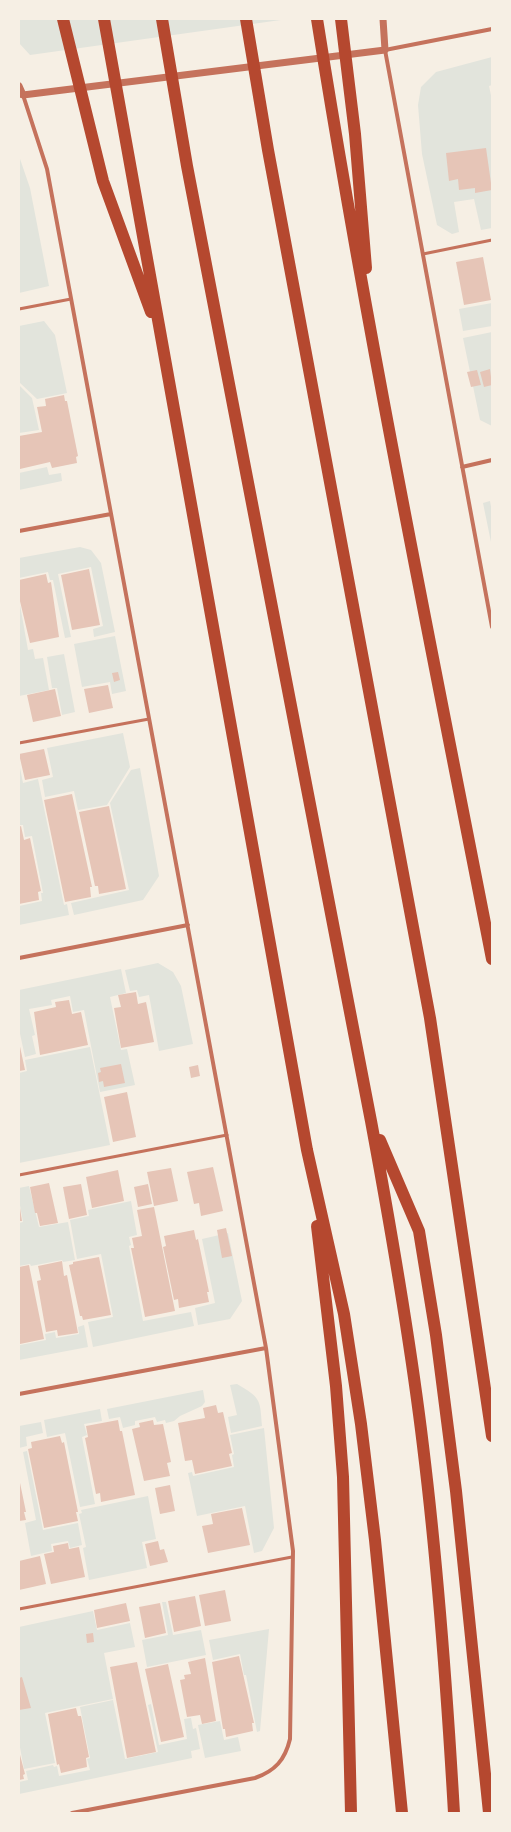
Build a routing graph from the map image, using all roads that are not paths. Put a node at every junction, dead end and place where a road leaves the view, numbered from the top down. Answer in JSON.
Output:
{"nodes":[{"id":1,"x":63,"y":19,"type":"edge"},
{"id":2,"x":104,"y":19,"type":"edge"},
{"id":3,"x":162,"y":19,"type":"edge"},
{"id":4,"x":246,"y":19,"type":"edge"},
{"id":5,"x":317,"y":19,"type":"edge"},
{"id":6,"x":341,"y":19,"type":"edge"},
{"id":7,"x":383,"y":19,"type":"edge"},
{"id":8,"x":492,"y":28,"type":"edge"},
{"id":9,"x":385,"y":50,"type":"junction"},
{"id":10,"x":19,"y":86,"type":"edge"},
{"id":11,"x":21,"y":96,"type":"edge"},
{"id":12,"x":492,"y":240,"type":"edge"},
{"id":13,"x":423,"y":254,"type":"junction"},
{"id":14,"x":71,"y":299,"type":"junction"},
{"id":15,"x":19,"y":309,"type":"edge"},
{"id":16,"x":161,"y":341,"type":"junction"},
{"id":17,"x":372,"y":343,"type":"junction"},
{"id":18,"x":492,"y":460,"type":"edge"},
{"id":19,"x":462,"y":467,"type":"junction"},
{"id":20,"x":111,"y":514,"type":"junction"},
{"id":21,"x":19,"y":531,"type":"edge"},
{"id":22,"x":492,"y":627,"type":"edge"},
{"id":23,"x":149,"y":719,"type":"junction"},
{"id":24,"x":19,"y":743,"type":"edge"},
{"id":25,"x":188,"y":925,"type":"junction"},
{"id":26,"x":19,"y":958,"type":"edge"},
{"id":27,"x":492,"y":959,"type":"edge"},
{"id":28,"x":371,"y":1121,"type":"junction"},
{"id":29,"x":226,"y":1135,"type":"junction"},
{"id":30,"x":307,"y":1150,"type":"junction"},
{"id":31,"x":19,"y":1174,"type":"edge"},
{"id":32,"x":266,"y":1348,"type":"junction"},
{"id":33,"x":19,"y":1394,"type":"edge"},
{"id":34,"x":492,"y":1436,"type":"edge"},
{"id":35,"x":292,"y":1557,"type":"junction"},
{"id":36,"x":19,"y":1609,"type":"edge"},
{"id":37,"x":72,"y":1813,"type":"edge"},
{"id":38,"x":350,"y":1813,"type":"edge"},
{"id":39,"x":402,"y":1813,"type":"edge"},
{"id":40,"x":454,"y":1813,"type":"edge"},
{"id":41,"x":489,"y":1813,"type":"edge"}],
"edges":[{"from":1,"to":16,"type":"highway"},
{"from":2,"to":16,"type":"highway"},
{"from":3,"to":28,"type":"highway"},
{"from":4,"to":34,"type":"highway"},
{"from":5,"to":17,"type":"highway"},
{"from":6,"to":17,"type":"highway"},
{"from":7,"to":9,"type":"street"},
{"from":8,"to":9,"type":"street"},
{"from":9,"to":11,"type":"street"},
{"from":9,"to":13,"type":"street"},
{"from":10,"to":11,"type":"street"},
{"from":11,"to":14,"type":"street"},
{"from":12,"to":13,"type":"lane"},
{"from":13,"to":19,"type":"street"},
{"from":14,"to":15,"type":"lane"},
{"from":14,"to":20,"type":"street"},
{"from":16,"to":30,"type":"highway"},
{"from":17,"to":27,"type":"highway"},
{"from":18,"to":19,"type":"street"},
{"from":19,"to":22,"type":"street"},
{"from":20,"to":21,"type":"street"},
{"from":20,"to":23,"type":"street"},
{"from":23,"to":24,"type":"lane"},
{"from":23,"to":25,"type":"street"},
{"from":25,"to":26,"type":"street"},
{"from":25,"to":29,"type":"street"},
{"from":28,"to":40,"type":"highway"},
{"from":28,"to":41,"type":"highway"},
{"from":29,"to":31,"type":"lane"},
{"from":29,"to":32,"type":"street"},
{"from":30,"to":38,"type":"highway"},
{"from":30,"to":39,"type":"highway"},
{"from":32,"to":33,"type":"street"},
{"from":32,"to":35,"type":"street"},
{"from":35,"to":36,"type":"lane"},
{"from":35,"to":37,"type":"street"}]}
